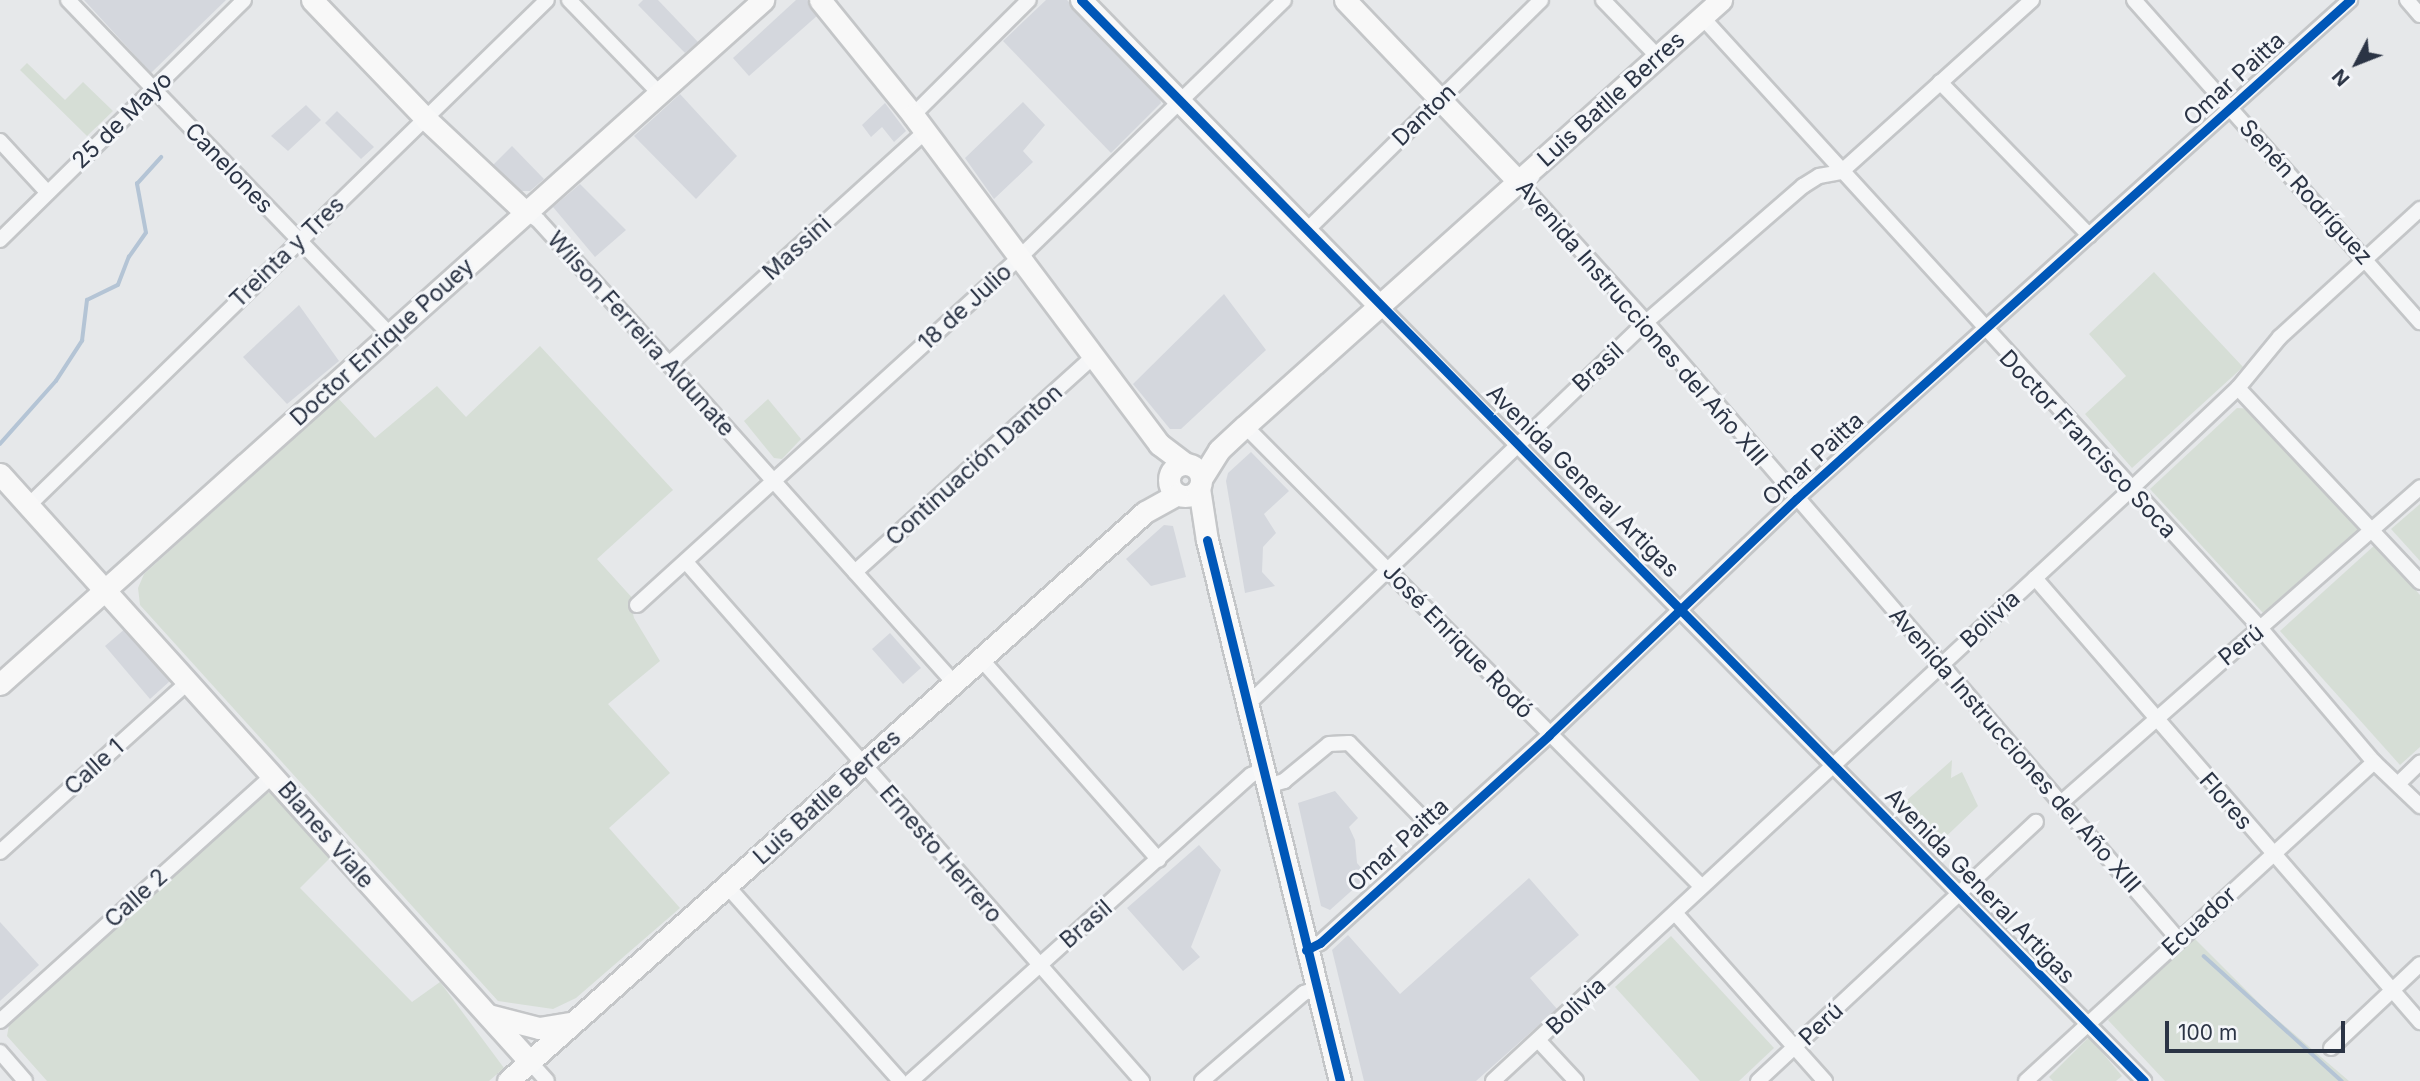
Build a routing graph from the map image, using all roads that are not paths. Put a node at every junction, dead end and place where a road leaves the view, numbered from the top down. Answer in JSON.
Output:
{"nodes":[{"id":1,"x":68,"y":0,"type":"edge"},
{"id":2,"x":244,"y":0,"type":"edge"},
{"id":3,"x":313,"y":0,"type":"edge"},
{"id":4,"x":547,"y":0,"type":"edge"},
{"id":5,"x":569,"y":0,"type":"edge"},
{"id":6,"x":763,"y":0,"type":"edge"},
{"id":7,"x":820,"y":0,"type":"edge"},
{"id":8,"x":1029,"y":0,"type":"edge"},
{"id":9,"x":1081,"y":0,"type":"edge"},
{"id":10,"x":1284,"y":0,"type":"edge"},
{"id":11,"x":1345,"y":0,"type":"edge"},
{"id":12,"x":1541,"y":0,"type":"edge"},
{"id":13,"x":1602,"y":0,"type":"edge"},
{"id":14,"x":1721,"y":0,"type":"edge"},
{"id":15,"x":2032,"y":0,"type":"edge"},
{"id":16,"x":2134,"y":0,"type":"edge"},
{"id":17,"x":2350,"y":0,"type":"edge"},
{"id":18,"x":2407,"y":0,"type":"edge"},
{"id":19,"x":2420,"y":15,"type":"edge"},
{"id":20,"x":1702,"y":18,"type":"junction"},
{"id":21,"x":1658,"y":57,"type":"junction"},
{"id":22,"x":1940,"y":82,"type":"junction"},
{"id":23,"x":152,"y":89,"type":"junction"},
{"id":24,"x":660,"y":94,"type":"junction"},
{"id":25,"x":1441,"y":99,"type":"junction"},
{"id":26,"x":1180,"y":102,"type":"junction"},
{"id":27,"x":2230,"y":107,"type":"junction"},
{"id":28,"x":426,"y":119,"type":"junction"},
{"id":29,"x":919,"y":123,"type":"junction"},
{"id":30,"x":0,"y":141,"type":"edge"},
{"id":31,"x":1841,"y":172,"type":"junction"},
{"id":32,"x":1518,"y":181,"type":"junction"},
{"id":33,"x":47,"y":192,"type":"junction"},
{"id":34,"x":2420,"y":209,"type":"edge"},
{"id":35,"x":526,"y":214,"type":"junction"},
{"id":36,"x":1307,"y":230,"type":"junction"},
{"id":37,"x":2088,"y":235,"type":"junction"},
{"id":38,"x":0,"y":240,"type":"edge"},
{"id":39,"x":299,"y":241,"type":"junction"},
{"id":40,"x":1020,"y":257,"type":"junction"},
{"id":41,"x":2365,"y":258,"type":"junction"},
{"id":42,"x":1379,"y":305,"type":"junction"},
{"id":43,"x":1646,"y":322,"type":"junction"},
{"id":44,"x":2420,"y":322,"type":"edge"},
{"id":45,"x":1984,"y":330,"type":"junction"},
{"id":46,"x":390,"y":335,"type":"junction"},
{"id":47,"x":1093,"y":357,"type":"junction"},
{"id":48,"x":669,"y":364,"type":"junction"},
{"id":49,"x":2238,"y":388,"type":"junction"},
{"id":50,"x":1245,"y":426,"type":"junction"},
{"id":51,"x":1517,"y":443,"type":"junction"},
{"id":52,"x":1,"y":477,"type":"edge"},
{"id":53,"x":1184,"y":479,"type":"junction"},
{"id":54,"x":774,"y":480,"type":"junction"},
{"id":55,"x":2420,"y":487,"type":"edge"},
{"id":56,"x":2130,"y":490,"type":"junction"},
{"id":57,"x":1796,"y":499,"type":"junction"},
{"id":58,"x":29,"y":505,"type":"junction"},
{"id":59,"x":2374,"y":530,"type":"junction"},
{"id":60,"x":686,"y":562,"type":"junction"},
{"id":61,"x":1388,"y":568,"type":"junction"},
{"id":62,"x":855,"y":572,"type":"junction"},
{"id":63,"x":2035,"y":578,"type":"junction"},
{"id":64,"x":2420,"y":582,"type":"edge"},
{"id":65,"x":106,"y":587,"type":"junction"},
{"id":66,"x":636,"y":605,"type":"dead end"},
{"id":67,"x":1682,"y":609,"type":"junction"},
{"id":68,"x":2262,"y":630,"type":"junction"},
{"id":69,"x":981,"y":659,"type":"junction"},
{"id":70,"x":1941,"y":664,"type":"junction"},
{"id":71,"x":189,"y":681,"type":"junction"},
{"id":72,"x":954,"y":683,"type":"junction"},
{"id":73,"x":0,"y":684,"type":"edge"},
{"id":74,"x":1247,"y":705,"type":"junction"},
{"id":75,"x":2154,"y":718,"type":"junction"},
{"id":76,"x":1549,"y":735,"type":"junction"},
{"id":77,"x":2374,"y":762,"type":"junction"},
{"id":78,"x":1832,"y":763,"type":"junction"},
{"id":79,"x":2420,"y":763,"type":"edge"},
{"id":80,"x":863,"y":765,"type":"junction"},
{"id":81,"x":273,"y":775,"type":"junction"},
{"id":82,"x":1265,"y":778,"type":"junction"},
{"id":83,"x":2400,"y":782,"type":"junction"},
{"id":84,"x":2062,"y":802,"type":"junction"},
{"id":85,"x":2420,"y":806,"type":"edge"},
{"id":86,"x":2036,"y":822,"type":"dead end"},
{"id":87,"x":1438,"y":834,"type":"junction"},
{"id":88,"x":0,"y":852,"type":"edge"},
{"id":89,"x":2273,"y":856,"type":"junction"},
{"id":90,"x":1158,"y":860,"type":"junction"},
{"id":91,"x":1702,"y":886,"type":"junction"},
{"id":92,"x":728,"y":887,"type":"junction"},
{"id":93,"x":1962,"y":894,"type":"junction"},
{"id":94,"x":1676,"y":914,"type":"junction"},
{"id":95,"x":2178,"y":939,"type":"junction"},
{"id":96,"x":1306,"y":950,"type":"junction"},
{"id":97,"x":2420,"y":964,"type":"edge"},
{"id":98,"x":1038,"y":966,"type":"junction"},
{"id":99,"x":1315,"y":989,"type":"junction"},
{"id":100,"x":2392,"y":989,"type":"junction"},
{"id":101,"x":483,"y":1013,"type":"junction"},
{"id":102,"x":0,"y":1021,"type":"edge"},
{"id":103,"x":2420,"y":1022,"type":"edge"},
{"id":104,"x":571,"y":1023,"type":"junction"},
{"id":105,"x":2088,"y":1025,"type":"junction"},
{"id":106,"x":1538,"y":1041,"type":"junction"},
{"id":107,"x":1794,"y":1048,"type":"junction"},
{"id":108,"x":2331,"y":1048,"type":"dead end"},
{"id":109,"x":0,"y":1052,"type":"edge"},
{"id":110,"x":530,"y":1062,"type":"junction"},
{"id":111,"x":25,"y":1081,"type":"edge"},
{"id":112,"x":508,"y":1081,"type":"edge"},
{"id":113,"x":547,"y":1081,"type":"edge"},
{"id":114,"x":900,"y":1081,"type":"edge"},
{"id":115,"x":911,"y":1081,"type":"edge"},
{"id":116,"x":1142,"y":1081,"type":"edge"},
{"id":117,"x":1202,"y":1081,"type":"edge"},
{"id":118,"x":1340,"y":1081,"type":"edge"},
{"id":119,"x":1493,"y":1081,"type":"edge"},
{"id":120,"x":1576,"y":1081,"type":"edge"},
{"id":121,"x":1758,"y":1081,"type":"edge"},
{"id":122,"x":1825,"y":1081,"type":"edge"},
{"id":123,"x":2026,"y":1081,"type":"edge"},
{"id":124,"x":2144,"y":1081,"type":"edge"}],
"edges":[{"from":1,"to":23,"type":"street","name":"Canelones"},
{"from":2,"to":23,"type":"street","name":"25 de Mayo"},
{"from":3,"to":28,"type":"street","name":"Wilson Ferreira Aldunate"},
{"from":4,"to":28,"type":"street","name":"Treinta y Tres"},
{"from":5,"to":24,"type":"street"},
{"from":6,"to":24,"type":"street","name":"Doctor Enrique Pouey"},
{"from":7,"to":29,"type":"street"},
{"from":8,"to":29,"type":"street","name":"Massini"},
{"from":9,"to":26,"type":"street","name":"Avenida General Artigas"},
{"from":10,"to":26,"type":"street","name":"18 de Julio"},
{"from":11,"to":25,"type":"street","name":"Avenida Instrucciones del Año XIII"},
{"from":12,"to":25,"type":"street","name":"Danton"},
{"from":13,"to":21,"type":"street"},
{"from":14,"to":20,"type":"street","name":"Luis Batlle Berres"},
{"from":15,"to":22,"type":"street","name":"Brasil"},
{"from":16,"to":27,"type":"street","name":"Senén Rodríguez"},
{"from":17,"to":27,"type":"street","name":"Omar Paitta"},
{"from":18,"to":19,"type":"street"},
{"from":20,"to":21,"type":"street","name":"Luis Batlle Berres"},
{"from":20,"to":31,"type":"street","name":"Doctor Francisco Soca"},
{"from":21,"to":32,"type":"street","name":"Luis Batlle Berres"},
{"from":22,"to":31,"type":"street","name":"Brasil"},
{"from":22,"to":37,"type":"street"},
{"from":23,"to":33,"type":"street","name":"25 de Mayo"},
{"from":23,"to":39,"type":"street","name":"Canelones"},
{"from":24,"to":35,"type":"street","name":"Doctor Enrique Pouey"},
{"from":25,"to":32,"type":"street","name":"Avenida Instrucciones del Año XIII"},
{"from":25,"to":36,"type":"street","name":"Danton"},
{"from":26,"to":36,"type":"street","name":"Avenida General Artigas"},
{"from":26,"to":40,"type":"street","name":"18 de Julio"},
{"from":27,"to":37,"type":"street","name":"Omar Paitta"},
{"from":27,"to":41,"type":"street","name":"Senén Rodríguez"},
{"from":28,"to":35,"type":"street","name":"Wilson Ferreira Aldunate"},
{"from":28,"to":39,"type":"street","name":"Treinta y Tres"},
{"from":29,"to":40,"type":"street"},
{"from":29,"to":48,"type":"street","name":"Massini"},
{"from":30,"to":33,"type":"street"},
{"from":31,"to":43,"type":"street","name":"Brasil"},
{"from":31,"to":45,"type":"street","name":"Doctor Francisco Soca"},
{"from":32,"to":42,"type":"street","name":"Luis Batlle Berres"},
{"from":32,"to":43,"type":"street","name":"Avenida Instrucciones del Año XIII"},
{"from":33,"to":38,"type":"street","name":"25 de Mayo"},
{"from":34,"to":41,"type":"street","name":"Bolivia"},
{"from":35,"to":46,"type":"street","name":"Doctor Enrique Pouey"},
{"from":35,"to":48,"type":"street","name":"Wilson Ferreira Aldunate"},
{"from":36,"to":42,"type":"street","name":"Avenida General Artigas"},
{"from":37,"to":45,"type":"street","name":"Omar Paitta"},
{"from":39,"to":46,"type":"street","name":"Canelones"},
{"from":39,"to":58,"type":"street","name":"Treinta y Tres"},
{"from":40,"to":47,"type":"street"},
{"from":40,"to":54,"type":"street","name":"18 de Julio"},
{"from":41,"to":44,"type":"street","name":"Senén Rodríguez"},
{"from":41,"to":49,"type":"street","name":"Bolivia"},
{"from":42,"to":50,"type":"street","name":"Luis Batlle Berres"},
{"from":42,"to":51,"type":"street","name":"Avenida General Artigas"},
{"from":43,"to":51,"type":"street","name":"Brasil"},
{"from":43,"to":57,"type":"street","name":"Avenida Instrucciones del Año XIII"},
{"from":45,"to":56,"type":"street","name":"Doctor Francisco Soca"},
{"from":45,"to":57,"type":"street","name":"Omar Paitta"},
{"from":46,"to":65,"type":"street","name":"Doctor Enrique Pouey"},
{"from":47,"to":53,"type":"street"},
{"from":47,"to":62,"type":"street","name":"Continuación Danton"},
{"from":48,"to":54,"type":"street","name":"Wilson Ferreira Aldunate"},
{"from":49,"to":56,"type":"street","name":"Bolivia"},
{"from":49,"to":59,"type":"street"},
{"from":50,"to":53,"type":"street","name":"Luis Batlle Berres"},
{"from":50,"to":61,"type":"street","name":"José Enrique Rodó"},
{"from":51,"to":61,"type":"street","name":"Brasil"},
{"from":51,"to":67,"type":"street","name":"Avenida General Artigas"},
{"from":52,"to":58,"type":"street","name":"Blanes Viale"},
{"from":53,"to":69,"type":"street","name":"Luis Batlle Berres"},
{"from":53,"to":74,"type":"street"},
{"from":54,"to":60,"type":"street","name":"18 de Julio"},
{"from":54,"to":62,"type":"street","name":"Wilson Ferreira Aldunate"},
{"from":55,"to":59,"type":"street","name":"Perú"},
{"from":56,"to":63,"type":"street","name":"Bolivia"},
{"from":56,"to":68,"type":"street","name":"Doctor Francisco Soca"},
{"from":57,"to":67,"type":"street","name":"Omar Paitta"},
{"from":57,"to":70,"type":"street","name":"Avenida Instrucciones del Año XIII"},
{"from":58,"to":65,"type":"street","name":"Blanes Viale"},
{"from":59,"to":64,"type":"street"},
{"from":59,"to":68,"type":"street","name":"Perú"},
{"from":60,"to":66,"type":"street","name":"18 de Julio"},
{"from":60,"to":80,"type":"street","name":"Ernesto Herrero"},
{"from":61,"to":74,"type":"street","name":"Brasil"},
{"from":61,"to":76,"type":"street","name":"José Enrique Rodó"},
{"from":62,"to":72,"type":"street","name":"Wilson Ferreira Aldunate"},
{"from":63,"to":70,"type":"street","name":"Bolivia"},
{"from":63,"to":75,"type":"street","name":"Flores"},
{"from":65,"to":71,"type":"street","name":"Blanes Viale"},
{"from":65,"to":73,"type":"street","name":"Doctor Enrique Pouey"},
{"from":67,"to":76,"type":"street","name":"Omar Paitta"},
{"from":67,"to":78,"type":"street","name":"Avenida General Artigas"},
{"from":68,"to":75,"type":"street","name":"Perú"},
{"from":68,"to":77,"type":"street","name":"Doctor Francisco Soca"},
{"from":69,"to":72,"type":"street","name":"Luis Batlle Berres"},
{"from":69,"to":90,"type":"street"},
{"from":70,"to":78,"type":"street","name":"Bolivia"},
{"from":70,"to":84,"type":"street","name":"Avenida Instrucciones del Año XIII"},
{"from":71,"to":81,"type":"street","name":"Blanes Viale"},
{"from":71,"to":88,"type":"street","name":"Calle 1"},
{"from":72,"to":80,"type":"street","name":"Luis Batlle Berres"},
{"from":74,"to":82,"type":"street"},
{"from":75,"to":84,"type":"street","name":"Perú"},
{"from":75,"to":89,"type":"street","name":"Flores"},
{"from":76,"to":87,"type":"street","name":"Omar Paitta"},
{"from":76,"to":91,"type":"street","name":"José Enrique Rodó"},
{"from":77,"to":83,"type":"street","name":"Doctor Francisco Soca"},
{"from":77,"to":89,"type":"street","name":"Ecuador"},
{"from":78,"to":91,"type":"street","name":"Bolivia"},
{"from":78,"to":93,"type":"street","name":"Avenida General Artigas"},
{"from":79,"to":83,"type":"street"},
{"from":80,"to":92,"type":"street","name":"Luis Batlle Berres"},
{"from":80,"to":98,"type":"street","name":"Ernesto Herrero"},
{"from":81,"to":101,"type":"street","name":"Blanes Viale"},
{"from":81,"to":102,"type":"street","name":"Calle 2"},
{"from":82,"to":87,"type":"street","name":"Brasil"},
{"from":82,"to":90,"type":"street","name":"Brasil"},
{"from":82,"to":96,"type":"street"},
{"from":83,"to":85,"type":"street","name":"Doctor Francisco Soca"},
{"from":84,"to":95,"type":"street","name":"Avenida Instrucciones del Año XIII"},
{"from":86,"to":93,"type":"street","name":"Perú"},
{"from":87,"to":96,"type":"street","name":"Omar Paitta"},
{"from":89,"to":95,"type":"street","name":"Ecuador"},
{"from":89,"to":100,"type":"street","name":"Flores"},
{"from":90,"to":98,"type":"street","name":"Brasil"},
{"from":91,"to":94,"type":"street","name":"Bolivia"},
{"from":92,"to":104,"type":"street","name":"Luis Batlle Berres"},
{"from":92,"to":114,"type":"street"},
{"from":93,"to":105,"type":"street","name":"Avenida General Artigas"},
{"from":93,"to":107,"type":"street","name":"Perú"},
{"from":94,"to":106,"type":"street","name":"Bolivia"},
{"from":94,"to":107,"type":"street"},
{"from":95,"to":105,"type":"street","name":"Ecuador"},
{"from":96,"to":99,"type":"street"},
{"from":97,"to":100,"type":"street"},
{"from":98,"to":115,"type":"street","name":"Brasil"},
{"from":98,"to":116,"type":"street","name":"Ernesto Herrero"},
{"from":99,"to":117,"type":"street"},
{"from":99,"to":118,"type":"street"},
{"from":100,"to":103,"type":"street","name":"Flores"},
{"from":100,"to":108,"type":"street"},
{"from":101,"to":104,"type":"street"},
{"from":101,"to":110,"type":"street","name":"Blanes Viale"},
{"from":104,"to":110,"type":"street","name":"Luis Batlle Berres"},
{"from":105,"to":123,"type":"street","name":"Ecuador"},
{"from":105,"to":124,"type":"street","name":"Avenida General Artigas"},
{"from":106,"to":119,"type":"street","name":"Bolivia"},
{"from":106,"to":120,"type":"street"},
{"from":107,"to":121,"type":"street","name":"Perú"},
{"from":107,"to":122,"type":"street"},
{"from":109,"to":111,"type":"street"},
{"from":110,"to":112,"type":"street","name":"Luis Batlle Berres"},
{"from":110,"to":113,"type":"street","name":"Blanes Viale"}]}
